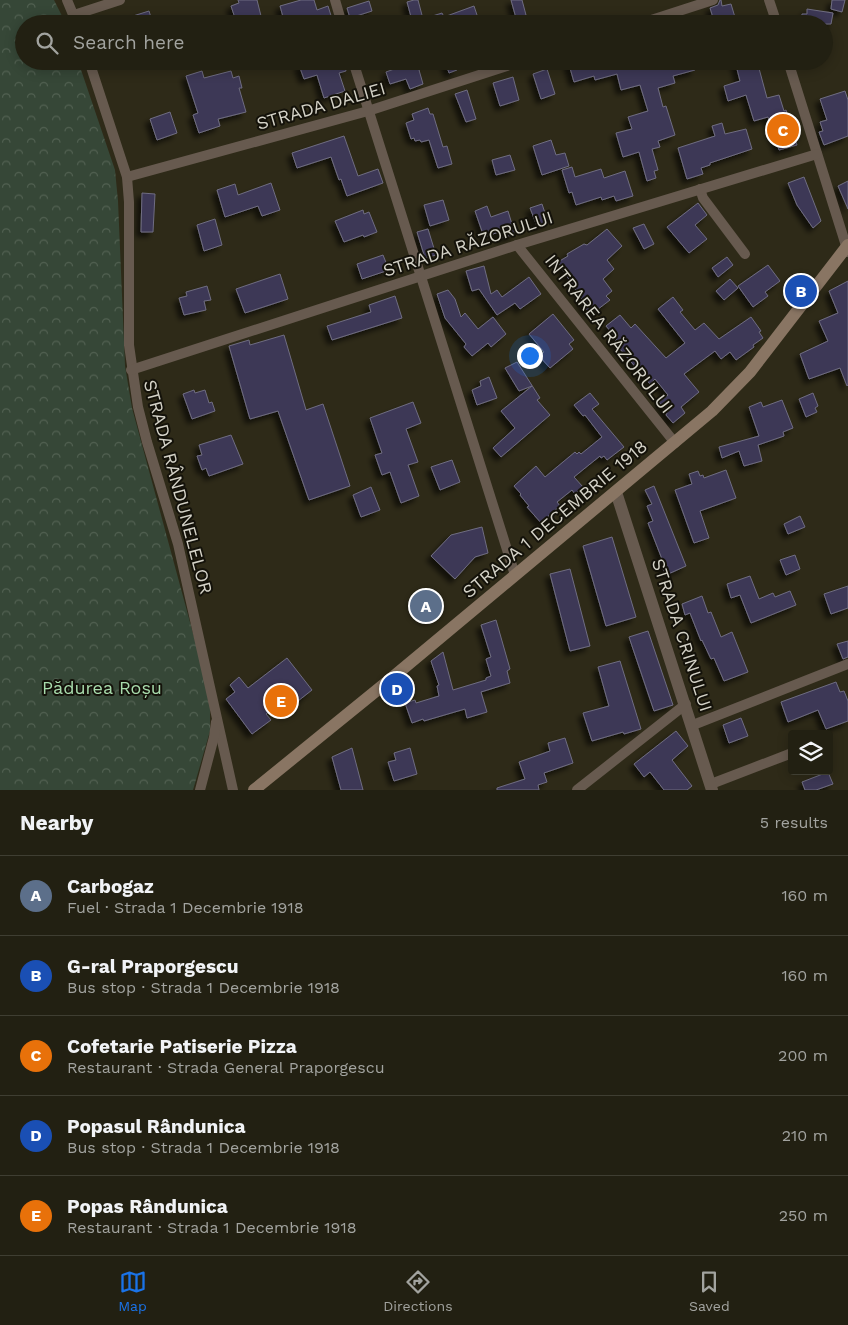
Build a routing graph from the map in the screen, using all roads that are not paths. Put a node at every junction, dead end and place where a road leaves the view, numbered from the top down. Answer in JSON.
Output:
{"nodes":[{"id":1,"x":66,"y":0,"type":"edge"},
{"id":2,"x":120,"y":0,"type":"edge"},
{"id":3,"x":335,"y":0,"type":"edge"},
{"id":4,"x":713,"y":0,"type":"edge"},
{"id":5,"x":769,"y":0,"type":"edge"},
{"id":6,"x":73,"y":15,"type":"edge"},
{"id":7,"x":84,"y":15,"type":"edge"},
{"id":8,"x":339,"y":15,"type":"edge"},
{"id":9,"x":667,"y":15,"type":"edge"},
{"id":10,"x":774,"y":15,"type":"edge"},
{"id":11,"x":92,"y":70,"type":"edge"},
{"id":12,"x":356,"y":70,"type":"edge"},
{"id":13,"x":494,"y":70,"type":"edge"},
{"id":14,"x":791,"y":70,"type":"edge"},
{"id":15,"x":368,"y":110,"type":"junction"},
{"id":16,"x":817,"y":154,"type":"junction"},
{"id":17,"x":127,"y":177,"type":"junction"},
{"id":18,"x":700,"y":189,"type":"junction"},
{"id":19,"x":517,"y":244,"type":"junction"},
{"id":20,"x":847,"y":248,"type":"edge"},
{"id":21,"x":745,"y":254,"type":"dead end"},
{"id":22,"x":421,"y":275,"type":"junction"},
{"id":23,"x":131,"y":370,"type":"junction"},
{"id":24,"x":675,"y":443,"type":"junction"},
{"id":25,"x":616,"y":492,"type":"junction"},
{"id":26,"x":515,"y":575,"type":"junction"},
{"id":27,"x":848,"y":664,"type":"edge"},
{"id":28,"x":686,"y":704,"type":"junction"},
{"id":29,"x":218,"y":714,"type":"junction"},
{"id":30,"x":693,"y":725,"type":"junction"},
{"id":31,"x":788,"y":755,"type":"edge"},
{"id":32,"x":712,"y":787,"type":"edge"},
{"id":33,"x":200,"y":790,"type":"edge"},
{"id":34,"x":233,"y":790,"type":"edge"},
{"id":35,"x":254,"y":790,"type":"edge"},
{"id":36,"x":577,"y":790,"type":"edge"}],
"edges":[{"from":1,"to":6,"type":"street"},
{"from":2,"to":7,"type":"street"},
{"from":3,"to":8,"type":"street"},
{"from":4,"to":9,"type":"street"},
{"from":5,"to":10,"type":"street"},
{"from":11,"to":17,"type":"street","name":"STRADA RÂNDUNELELOR"},
{"from":12,"to":15,"type":"street"},
{"from":13,"to":15,"type":"street","name":"STRADA DALIEI"},
{"from":14,"to":16,"type":"street"},
{"from":15,"to":17,"type":"street","name":"STRADA DALIEI"},
{"from":15,"to":22,"type":"street"},
{"from":16,"to":18,"type":"street","name":"STRADA RĂZORULUI"},
{"from":16,"to":20,"type":"street"},
{"from":17,"to":23,"type":"street","name":"STRADA RÂNDUNELELOR"},
{"from":18,"to":19,"type":"street","name":"STRADA RĂZORULUI"},
{"from":18,"to":21,"type":"street"},
{"from":19,"to":22,"type":"street","name":"STRADA RĂZORULUI"},
{"from":19,"to":24,"type":"street","name":"INTRAREA RĂZORULUI"},
{"from":20,"to":24,"type":"main road","name":"STRADA 1 DECEMBRIE 1918"},
{"from":22,"to":23,"type":"street","name":"STRADA RĂZORULUI"},
{"from":22,"to":26,"type":"street"},
{"from":23,"to":29,"type":"street","name":"STRADA RÂNDUNELELOR"},
{"from":24,"to":25,"type":"main road","name":"STRADA 1 DECEMBRIE 1918"},
{"from":25,"to":26,"type":"main road","name":"STRADA 1 DECEMBRIE 1918"},
{"from":25,"to":28,"type":"street","name":"STRADA CRINULUI"},
{"from":26,"to":35,"type":"main road","name":"STRADA 1 DECEMBRIE 1918"},
{"from":27,"to":30,"type":"street"},
{"from":28,"to":30,"type":"street","name":"STRADA CRINULUI"},
{"from":28,"to":36,"type":"street"},
{"from":29,"to":33,"type":"street","name":"STRADA RÂNDUNELELOR"},
{"from":29,"to":34,"type":"street","name":"STRADA RÂNDUNELELOR"},
{"from":30,"to":32,"type":"street","name":"STRADA CRINULUI"},
{"from":31,"to":32,"type":"street"}]}
